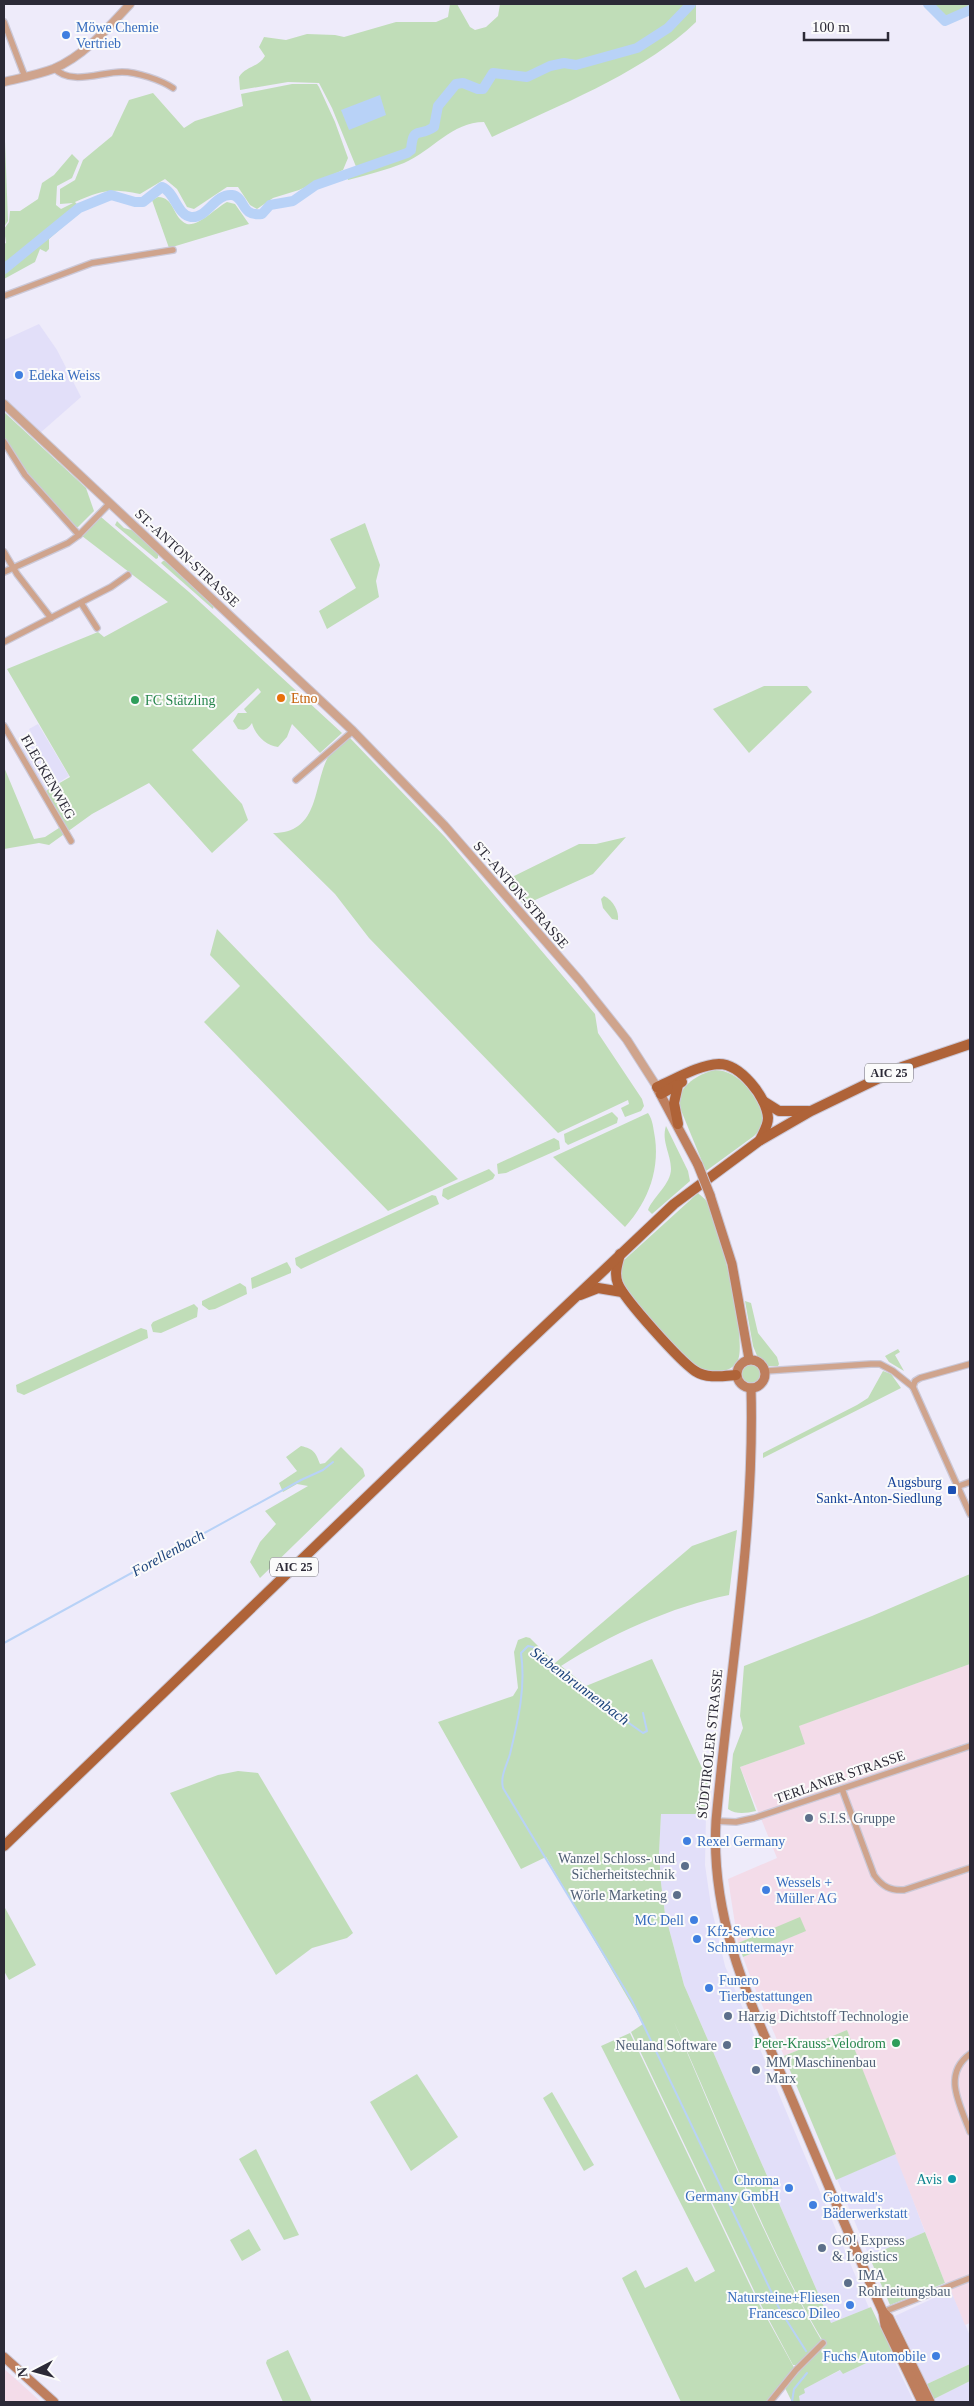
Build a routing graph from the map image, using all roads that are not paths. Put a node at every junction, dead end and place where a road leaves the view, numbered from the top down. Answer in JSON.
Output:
{"nodes":[{"id":1,"x":130,"y":4,"type":"edge"},
{"id":2,"x":4,"y":22,"type":"edge"},
{"id":3,"x":54,"y":68,"type":"junction"},
{"id":4,"x":25,"y":77,"type":"junction"},
{"id":5,"x":4,"y":82,"type":"edge"},
{"id":6,"x":173,"y":88,"type":"dead end"},
{"id":7,"x":172,"y":250,"type":"dead end"},
{"id":8,"x":4,"y":296,"type":"edge"},
{"id":9,"x":4,"y":404,"type":"edge"},
{"id":10,"x":4,"y":442,"type":"edge"},
{"id":11,"x":110,"y":503,"type":"junction"},
{"id":12,"x":79,"y":535,"type":"junction"},
{"id":13,"x":4,"y":552,"type":"edge"},
{"id":14,"x":14,"y":567,"type":"junction"},
{"id":15,"x":4,"y":572,"type":"edge"},
{"id":16,"x":128,"y":575,"type":"dead end"},
{"id":17,"x":80,"y":603,"type":"junction"},
{"id":18,"x":51,"y":618,"type":"junction"},
{"id":19,"x":96,"y":628,"type":"dead end"},
{"id":20,"x":4,"y":642,"type":"edge"},
{"id":21,"x":4,"y":726,"type":"edge"},
{"id":22,"x":353,"y":731,"type":"junction"},
{"id":23,"x":296,"y":780,"type":"dead end"},
{"id":24,"x":71,"y":842,"type":"dead end"},
{"id":25,"x":970,"y":1044,"type":"edge"},
{"id":26,"x":699,"y":1069,"type":"junction"},
{"id":27,"x":678,"y":1085,"type":"junction"},
{"id":28,"x":657,"y":1087,"type":"junction"},
{"id":29,"x":762,"y":1101,"type":"junction"},
{"id":30,"x":811,"y":1110,"type":"junction"},
{"id":31,"x":678,"y":1124,"type":"junction"},
{"id":32,"x":759,"y":1141,"type":"junction"},
{"id":33,"x":621,"y":1254,"type":"junction"},
{"id":34,"x":622,"y":1292,"type":"junction"},
{"id":35,"x":578,"y":1296,"type":"junction"},
{"id":36,"x":749,"y":1359,"type":"junction"},
{"id":37,"x":970,"y":1364,"type":"edge"},
{"id":38,"x":765,"y":1371,"type":"junction"},
{"id":39,"x":736,"y":1375,"type":"junction"},
{"id":40,"x":913,"y":1387,"type":"junction"},
{"id":41,"x":752,"y":1388,"type":"junction"},
{"id":42,"x":970,"y":1482,"type":"edge"},
{"id":43,"x":959,"y":1486,"type":"junction"},
{"id":44,"x":970,"y":1514,"type":"edge"},
{"id":45,"x":970,"y":1746,"type":"edge"},
{"id":46,"x":842,"y":1789,"type":"junction"},
{"id":47,"x":716,"y":1821,"type":"junction"},
{"id":48,"x":4,"y":1846,"type":"edge"},
{"id":49,"x":970,"y":1868,"type":"edge"},
{"id":50,"x":970,"y":2054,"type":"edge"},
{"id":51,"x":970,"y":2132,"type":"edge"},
{"id":52,"x":970,"y":2278,"type":"edge"},
{"id":53,"x":884,"y":2312,"type":"junction"},
{"id":54,"x":823,"y":2343,"type":"dead end"},
{"id":55,"x":4,"y":2358,"type":"edge"},
{"id":56,"x":54,"y":2402,"type":"edge"},
{"id":57,"x":770,"y":2402,"type":"edge"},
{"id":58,"x":922,"y":2402,"type":"edge"},
{"id":59,"x":930,"y":2402,"type":"edge"}],
"edges":[{"from":1,"to":3,"type":"street"},
{"from":2,"to":4,"type":"street"},
{"from":3,"to":4,"type":"street"},
{"from":3,"to":6,"type":"street"},
{"from":4,"to":5,"type":"street"},
{"from":7,"to":8,"type":"street"},
{"from":9,"to":11,"type":"street","name":"ST.-ANTON-STRASSE"},
{"from":10,"to":12,"type":"street"},
{"from":11,"to":12,"type":"street"},
{"from":11,"to":22,"type":"street","name":"ST.-ANTON-STRASSE"},
{"from":12,"to":14,"type":"street"},
{"from":13,"to":14,"type":"street"},
{"from":14,"to":15,"type":"street"},
{"from":14,"to":18,"type":"street"},
{"from":16,"to":17,"type":"street"},
{"from":17,"to":18,"type":"street"},
{"from":17,"to":19,"type":"street"},
{"from":18,"to":20,"type":"street"},
{"from":21,"to":24,"type":"street","name":"FLECKENWEG"},
{"from":22,"to":23,"type":"street"},
{"from":22,"to":28,"type":"street","name":"ST.-ANTON-STRASSE"},
{"from":25,"to":30,"type":"main road","number":"AIC 25"},
{"from":26,"to":27,"type":"main road"},
{"from":26,"to":28,"type":"main road"},
{"from":26,"to":29,"type":"main road"},
{"from":27,"to":28,"type":"main road"},
{"from":27,"to":31,"type":"main road"},
{"from":28,"to":31,"type":"main road"},
{"from":29,"to":30,"type":"main road"},
{"from":29,"to":32,"type":"main road"},
{"from":30,"to":32,"type":"main road","number":"AIC 25"},
{"from":31,"to":36,"type":"main road","bridge":true},
{"from":32,"to":33,"type":"main road","number":"AIC 25"},
{"from":33,"to":34,"type":"main road"},
{"from":33,"to":35,"type":"main road","number":"AIC 25"},
{"from":34,"to":35,"type":"main road"},
{"from":34,"to":39,"type":"main road"},
{"from":35,"to":48,"type":"main road","number":"AIC 25"},
{"from":36,"to":38,"type":"main road"},
{"from":36,"to":39,"type":"main road"},
{"from":37,"to":40,"type":"street"},
{"from":38,"to":40,"type":"street"},
{"from":38,"to":41,"type":"main road"},
{"from":39,"to":41,"type":"main road"},
{"from":40,"to":43,"type":"street"},
{"from":41,"to":47,"type":"main road","name":"SÜDTIROLER STRASSE"},
{"from":42,"to":43,"type":"street"},
{"from":43,"to":44,"type":"street"},
{"from":45,"to":46,"type":"street","name":"TERLANER STRASSE"},
{"from":46,"to":47,"type":"street","name":"TERLANER STRASSE"},
{"from":46,"to":49,"type":"street"},
{"from":47,"to":53,"type":"main road","name":"SÜDTIROLER STRASSE"},
{"from":50,"to":51,"type":"street"},
{"from":52,"to":53,"type":"street"},
{"from":53,"to":58,"type":"main road","name":"SÜDTIROLER STRASSE"},
{"from":53,"to":59,"type":"main road","name":"SÜDTIROLER STRASSE"},
{"from":54,"to":57,"type":"street"},
{"from":55,"to":56,"type":"main road"}]}
